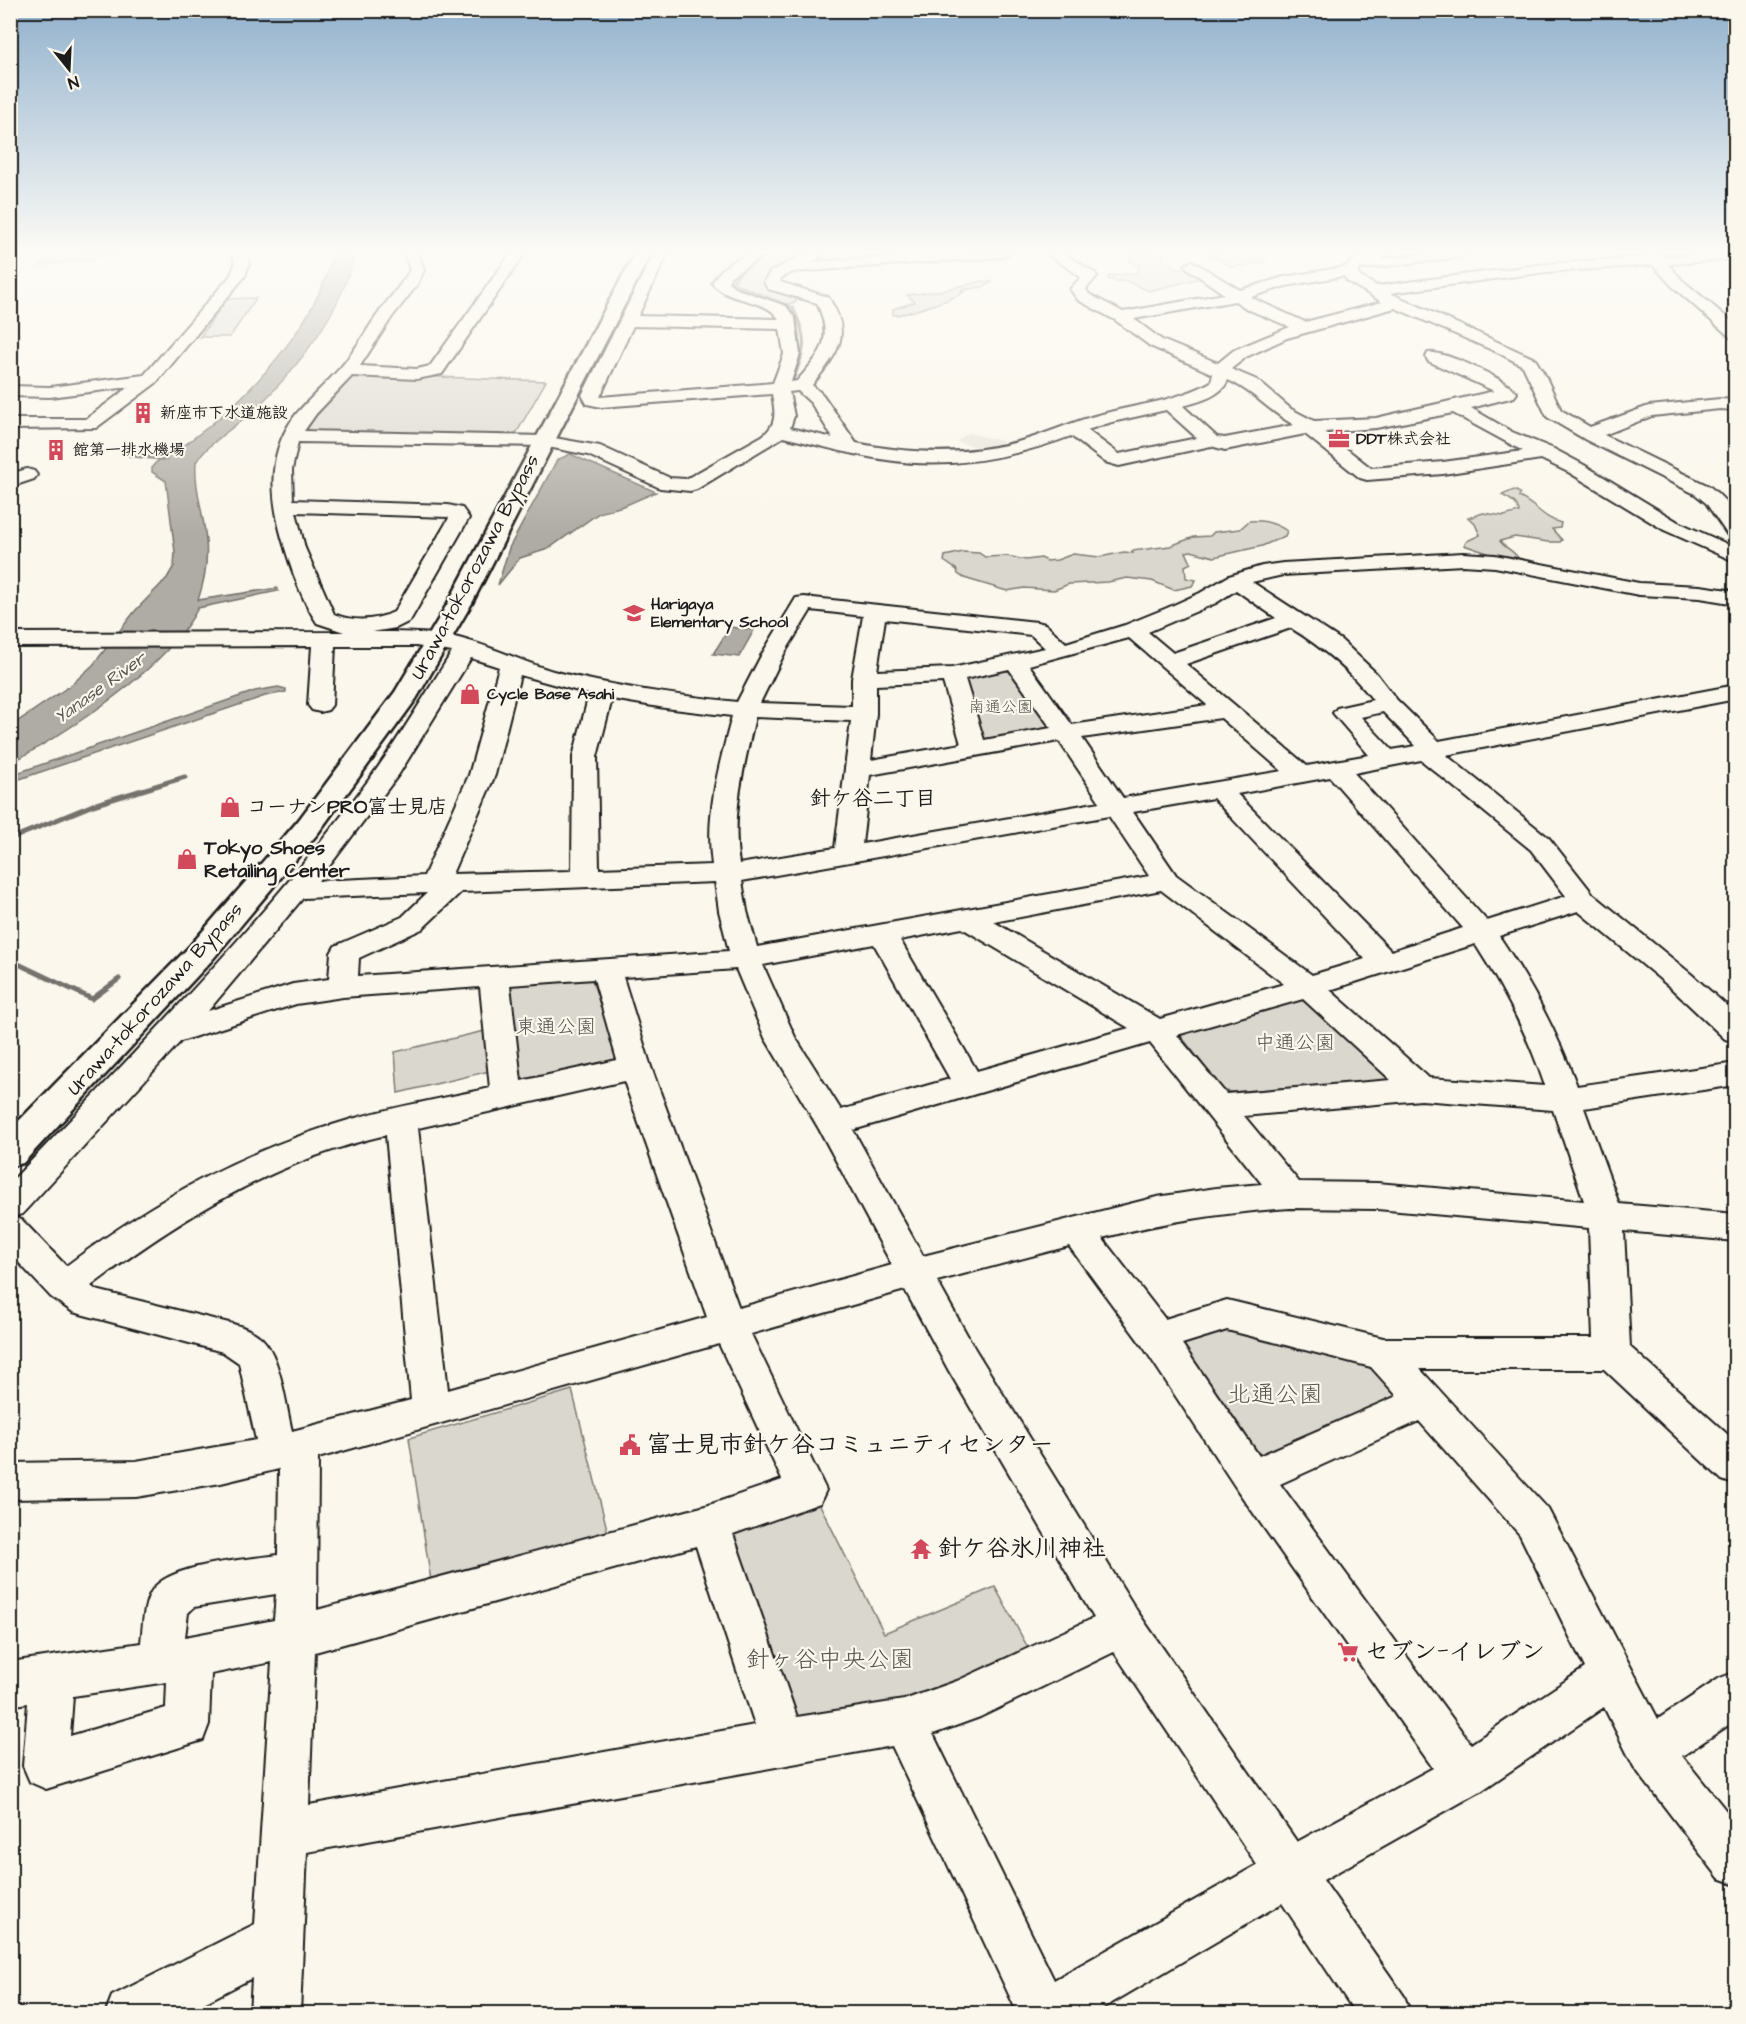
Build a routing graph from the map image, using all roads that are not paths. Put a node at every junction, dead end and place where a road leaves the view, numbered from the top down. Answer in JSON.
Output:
{"nodes":[{"id":1,"x":177,"y":347,"type":"edge"},
{"id":2,"x":364,"y":347,"type":"edge"},
{"id":3,"x":452,"y":347,"type":"edge"},
{"id":4,"x":581,"y":347,"type":"edge"},
{"id":5,"x":588,"y":347,"type":"edge"},
{"id":6,"x":613,"y":347,"type":"edge"},
{"id":7,"x":791,"y":347,"type":"edge"},
{"id":8,"x":832,"y":347,"type":"edge"},
{"id":9,"x":1165,"y":347,"type":"edge"},
{"id":10,"x":1251,"y":347,"type":"edge"},
{"id":11,"x":1499,"y":347,"type":"edge"},
{"id":12,"x":1434,"y":357,"type":"dead end"},
{"id":13,"x":1222,"y":370,"type":"junction"},
{"id":14,"x":347,"y":371,"type":"junction"},
{"id":15,"x":146,"y":381,"type":"junction"},
{"id":16,"x":802,"y":386,"type":"junction"},
{"id":17,"x":780,"y":388,"type":"junction"},
{"id":18,"x":10,"y":391,"type":"edge"},
{"id":19,"x":1519,"y":400,"type":"junction"},
{"id":20,"x":1171,"y":405,"type":"junction"},
{"id":21,"x":1736,"y":405,"type":"edge"},
{"id":22,"x":1456,"y":407,"type":"junction"},
{"id":23,"x":1557,"y":416,"type":"junction"},
{"id":24,"x":10,"y":424,"type":"edge"},
{"id":25,"x":1310,"y":428,"type":"junction"},
{"id":26,"x":780,"y":430,"type":"junction"},
{"id":27,"x":1075,"y":430,"type":"junction"},
{"id":28,"x":1591,"y":435,"type":"junction"},
{"id":29,"x":292,"y":436,"type":"junction"},
{"id":30,"x":534,"y":441,"type":"junction"},
{"id":31,"x":1211,"y":441,"type":"junction"},
{"id":32,"x":849,"y":446,"type":"junction"},
{"id":33,"x":1544,"y":454,"type":"junction"},
{"id":34,"x":284,"y":506,"type":"junction"},
{"id":35,"x":1736,"y":533,"type":"edge"},
{"id":36,"x":1736,"y":556,"type":"edge"},
{"id":37,"x":1236,"y":580,"type":"junction"},
{"id":38,"x":1736,"y":598,"type":"edge"},
{"id":39,"x":875,"y":611,"type":"junction"},
{"id":40,"x":1293,"y":620,"type":"junction"},
{"id":41,"x":1133,"y":630,"type":"junction"},
{"id":42,"x":314,"y":639,"type":"junction"},
{"id":43,"x":20,"y":640,"type":"edge"},
{"id":44,"x":427,"y":640,"type":"junction"},
{"id":45,"x":465,"y":649,"type":"junction"},
{"id":46,"x":1062,"y":651,"type":"junction"},
{"id":47,"x":1171,"y":661,"type":"junction"},
{"id":48,"x":1015,"y":663,"type":"junction"},
{"id":49,"x":511,"y":664,"type":"junction"},
{"id":50,"x":952,"y":675,"type":"junction"},
{"id":51,"x":864,"y":679,"type":"junction"},
{"id":52,"x":602,"y":690,"type":"junction"},
{"id":53,"x":1736,"y":692,"type":"edge"},
{"id":54,"x":1388,"y":704,"type":"junction"},
{"id":55,"x":320,"y":705,"type":"dead end"},
{"id":56,"x":745,"y":710,"type":"junction"},
{"id":57,"x":1224,"y":710,"type":"junction"},
{"id":58,"x":864,"y":714,"type":"junction"},
{"id":59,"x":1066,"y":733,"type":"junction"},
{"id":60,"x":975,"y":749,"type":"junction"},
{"id":61,"x":1430,"y":751,"type":"junction"},
{"id":62,"x":1386,"y":759,"type":"junction"},
{"id":63,"x":1336,"y":768,"type":"junction"},
{"id":64,"x":856,"y":770,"type":"junction"},
{"id":65,"x":1302,"y":775,"type":"junction"},
{"id":66,"x":1218,"y":789,"type":"junction"},
{"id":67,"x":1116,"y":807,"type":"junction"},
{"id":68,"x":848,"y":854,"type":"junction"},
{"id":69,"x":280,"y":858,"type":"junction"},
{"id":70,"x":317,"y":862,"type":"junction"},
{"id":71,"x":727,"y":873,"type":"junction"},
{"id":72,"x":586,"y":878,"type":"junction"},
{"id":73,"x":1166,"y":880,"type":"junction"},
{"id":74,"x":445,"y":882,"type":"junction"},
{"id":75,"x":296,"y":890,"type":"junction"},
{"id":76,"x":1583,"y":900,"type":"junction"},
{"id":77,"x":968,"y":918,"type":"junction"},
{"id":78,"x":1481,"y":931,"type":"junction"},
{"id":79,"x":882,"y":934,"type":"junction"},
{"id":80,"x":747,"y":959,"type":"junction"},
{"id":81,"x":1385,"y":962,"type":"junction"},
{"id":82,"x":606,"y":970,"type":"junction"},
{"id":83,"x":494,"y":976,"type":"junction"},
{"id":84,"x":343,"y":987,"type":"junction"},
{"id":85,"x":1308,"y":987,"type":"junction"},
{"id":86,"x":1157,"y":1031,"type":"junction"},
{"id":87,"x":1736,"y":1032,"type":"edge"},
{"id":88,"x":112,"y":1034,"type":"junction"},
{"id":89,"x":164,"y":1040,"type":"junction"},
{"id":90,"x":635,"y":1067,"type":"junction"},
{"id":91,"x":1736,"y":1074,"type":"edge"},
{"id":92,"x":969,"y":1085,"type":"junction"},
{"id":93,"x":1422,"y":1089,"type":"junction"},
{"id":94,"x":507,"y":1096,"type":"junction"},
{"id":95,"x":1566,"y":1099,"type":"junction"},
{"id":96,"x":1220,"y":1106,"type":"junction"},
{"id":97,"x":401,"y":1120,"type":"junction"},
{"id":98,"x":10,"y":1122,"type":"edge"},
{"id":99,"x":833,"y":1124,"type":"junction"},
{"id":100,"x":10,"y":1153,"type":"edge"},
{"id":101,"x":1290,"y":1195,"type":"junction"},
{"id":102,"x":10,"y":1205,"type":"edge"},
{"id":103,"x":1606,"y":1215,"type":"junction"},
{"id":104,"x":1736,"y":1228,"type":"edge"},
{"id":105,"x":10,"y":1230,"type":"edge"},
{"id":106,"x":1076,"y":1230,"type":"junction"},
{"id":107,"x":914,"y":1273,"type":"junction"},
{"id":108,"x":64,"y":1287,"type":"junction"},
{"id":109,"x":729,"y":1327,"type":"junction"},
{"id":110,"x":1157,"y":1337,"type":"junction"},
{"id":111,"x":1383,"y":1353,"type":"junction"},
{"id":112,"x":1612,"y":1353,"type":"junction"},
{"id":113,"x":1424,"y":1401,"type":"junction"},
{"id":114,"x":431,"y":1411,"type":"junction"},
{"id":115,"x":288,"y":1449,"type":"junction"},
{"id":116,"x":1736,"y":1468,"type":"edge"},
{"id":117,"x":1252,"y":1478,"type":"junction"},
{"id":118,"x":10,"y":1481,"type":"edge"},
{"id":119,"x":709,"y":1524,"type":"junction"},
{"id":120,"x":298,"y":1571,"type":"junction"},
{"id":121,"x":1122,"y":1626,"type":"junction"},
{"id":122,"x":294,"y":1637,"type":"junction"},
{"id":123,"x":175,"y":1658,"type":"junction"},
{"id":124,"x":1612,"y":1676,"type":"junction"},
{"id":125,"x":31,"y":1681,"type":"edge"},
{"id":126,"x":1736,"y":1694,"type":"edge"},
{"id":127,"x":904,"y":1722,"type":"junction"},
{"id":128,"x":783,"y":1742,"type":"junction"},
{"id":129,"x":1650,"y":1750,"type":"junction"},
{"id":130,"x":1465,"y":1775,"type":"junction"},
{"id":131,"x":285,"y":1833,"type":"junction"},
{"id":132,"x":1736,"y":1862,"type":"edge"},
{"id":133,"x":1290,"y":1873,"type":"junction"},
{"id":134,"x":279,"y":1938,"type":"junction"},
{"id":135,"x":130,"y":2013,"type":"edge"},
{"id":136,"x":275,"y":2013,"type":"edge"},
{"id":137,"x":1044,"y":2013,"type":"edge"},
{"id":138,"x":1386,"y":2013,"type":"edge"}],
"edges":[{"from":1,"to":15,"type":"street"},
{"from":2,"to":14,"type":"street"},
{"from":3,"to":14,"type":"street"},
{"from":4,"to":30,"type":"highway","name":"Urawa-tokorozawa Bypass"},
{"from":5,"to":30,"type":"highway","name":"Urawa-tokorozawa Bypass"},
{"from":6,"to":17,"type":"street"},
{"from":7,"to":17,"type":"street"},
{"from":8,"to":16,"type":"street"},
{"from":9,"to":13,"type":"street"},
{"from":10,"to":13,"type":"street"},
{"from":11,"to":23,"type":"street"},
{"from":12,"to":19,"type":"street"},
{"from":13,"to":20,"type":"street"},
{"from":13,"to":25,"type":"street"},
{"from":14,"to":29,"type":"street"},
{"from":15,"to":18,"type":"street"},
{"from":15,"to":24,"type":"street"},
{"from":16,"to":17,"type":"street"},
{"from":16,"to":32,"type":"street"},
{"from":17,"to":26,"type":"street"},
{"from":19,"to":22,"type":"street"},
{"from":19,"to":23,"type":"street"},
{"from":20,"to":27,"type":"street"},
{"from":20,"to":31,"type":"street"},
{"from":21,"to":28,"type":"street"},
{"from":22,"to":25,"type":"street"},
{"from":22,"to":33,"type":"street"},
{"from":23,"to":28,"type":"street"},
{"from":25,"to":31,"type":"street"},
{"from":25,"to":33,"type":"street"},
{"from":26,"to":30,"type":"street"},
{"from":26,"to":32,"type":"street"},
{"from":27,"to":31,"type":"street"},
{"from":27,"to":32,"type":"street"},
{"from":28,"to":33,"type":"street"},
{"from":28,"to":35,"type":"street"},
{"from":29,"to":30,"type":"street"},
{"from":29,"to":34,"type":"street"},
{"from":30,"to":44,"type":"highway","name":"Urawa-tokorozawa Bypass"},
{"from":33,"to":36,"type":"street"},
{"from":34,"to":34,"type":"street"},
{"from":37,"to":38,"type":"street"},
{"from":37,"to":40,"type":"street"},
{"from":37,"to":41,"type":"street"},
{"from":39,"to":46,"type":"street"},
{"from":39,"to":51,"type":"street"},
{"from":39,"to":56,"type":"street"},
{"from":40,"to":47,"type":"street"},
{"from":40,"to":54,"type":"street"},
{"from":41,"to":46,"type":"street"},
{"from":41,"to":47,"type":"street"},
{"from":42,"to":43,"type":"street"},
{"from":42,"to":44,"type":"street"},
{"from":42,"to":55,"type":"street"},
{"from":44,"to":45,"type":"street"},
{"from":44,"to":69,"type":"highway","name":"Urawa-tokorozawa Bypass"},
{"from":44,"to":88,"type":"highway","name":"Urawa-tokorozawa Bypass"},
{"from":45,"to":49,"type":"street"},
{"from":45,"to":70,"type":"street"},
{"from":46,"to":48,"type":"street"},
{"from":47,"to":57,"type":"street"},
{"from":48,"to":50,"type":"street"},
{"from":48,"to":59,"type":"street"},
{"from":49,"to":52,"type":"street"},
{"from":49,"to":74,"type":"street"},
{"from":50,"to":51,"type":"street"},
{"from":50,"to":60,"type":"street"},
{"from":51,"to":58,"type":"street"},
{"from":52,"to":56,"type":"street"},
{"from":52,"to":72,"type":"street"},
{"from":53,"to":61,"type":"street"},
{"from":54,"to":61,"type":"street"},
{"from":54,"to":62,"type":"street"},
{"from":56,"to":58,"type":"street"},
{"from":56,"to":71,"type":"street"},
{"from":57,"to":59,"type":"street"},
{"from":57,"to":65,"type":"street"},
{"from":58,"to":64,"type":"street"},
{"from":59,"to":60,"type":"street"},
{"from":59,"to":67,"type":"street"},
{"from":60,"to":64,"type":"street"},
{"from":61,"to":62,"type":"street"},
{"from":61,"to":76,"type":"street"},
{"from":62,"to":63,"type":"street"},
{"from":63,"to":65,"type":"street"},
{"from":63,"to":78,"type":"street"},
{"from":64,"to":68,"type":"street"},
{"from":65,"to":66,"type":"street"},
{"from":66,"to":67,"type":"street"},
{"from":66,"to":81,"type":"street"},
{"from":67,"to":68,"type":"street"},
{"from":67,"to":73,"type":"street"},
{"from":68,"to":71,"type":"street"},
{"from":69,"to":70,"type":"street"},
{"from":69,"to":88,"type":"highway","name":"Urawa-tokorozawa Bypass"},
{"from":70,"to":75,"type":"street"},
{"from":71,"to":72,"type":"street"},
{"from":71,"to":80,"type":"street"},
{"from":72,"to":74,"type":"street"},
{"from":73,"to":77,"type":"street"},
{"from":73,"to":85,"type":"street"},
{"from":74,"to":75,"type":"street"},
{"from":74,"to":84,"type":"street"},
{"from":75,"to":89,"type":"street"},
{"from":76,"to":78,"type":"street"},
{"from":76,"to":87,"type":"street"},
{"from":77,"to":79,"type":"street"},
{"from":77,"to":86,"type":"street"},
{"from":78,"to":81,"type":"street"},
{"from":78,"to":95,"type":"street"},
{"from":79,"to":80,"type":"street"},
{"from":79,"to":92,"type":"street"},
{"from":80,"to":82,"type":"street"},
{"from":80,"to":99,"type":"street"},
{"from":81,"to":85,"type":"street"},
{"from":82,"to":83,"type":"street"},
{"from":82,"to":90,"type":"street"},
{"from":83,"to":84,"type":"street"},
{"from":83,"to":94,"type":"street"},
{"from":84,"to":89,"type":"street"},
{"from":85,"to":86,"type":"street"},
{"from":85,"to":93,"type":"street"},
{"from":86,"to":92,"type":"street"},
{"from":86,"to":96,"type":"street"},
{"from":88,"to":89,"type":"street"},
{"from":88,"to":98,"type":"highway","name":"Urawa-tokorozawa Bypass"},
{"from":88,"to":100,"type":"highway","name":"Urawa-tokorozawa Bypass"},
{"from":89,"to":102,"type":"street"},
{"from":90,"to":94,"type":"street"},
{"from":90,"to":109,"type":"street"},
{"from":91,"to":95,"type":"street"},
{"from":92,"to":99,"type":"street"},
{"from":93,"to":95,"type":"street"},
{"from":93,"to":96,"type":"street"},
{"from":94,"to":97,"type":"street"},
{"from":95,"to":103,"type":"street"},
{"from":96,"to":101,"type":"street"},
{"from":97,"to":108,"type":"street"},
{"from":97,"to":114,"type":"street"},
{"from":99,"to":107,"type":"street"},
{"from":101,"to":103,"type":"street"},
{"from":101,"to":106,"type":"street"},
{"from":103,"to":104,"type":"street"},
{"from":103,"to":112,"type":"street"},
{"from":105,"to":108,"type":"street"},
{"from":106,"to":107,"type":"street"},
{"from":106,"to":110,"type":"street"},
{"from":107,"to":109,"type":"street"},
{"from":107,"to":121,"type":"street"},
{"from":108,"to":115,"type":"street"},
{"from":109,"to":114,"type":"street"},
{"from":109,"to":119,"type":"street"},
{"from":110,"to":111,"type":"street"},
{"from":110,"to":117,"type":"street"},
{"from":111,"to":112,"type":"street"},
{"from":111,"to":113,"type":"street"},
{"from":112,"to":116,"type":"street"},
{"from":113,"to":117,"type":"street"},
{"from":113,"to":124,"type":"street"},
{"from":114,"to":115,"type":"street"},
{"from":115,"to":118,"type":"street"},
{"from":115,"to":120,"type":"street"},
{"from":117,"to":130,"type":"street"},
{"from":119,"to":122,"type":"street"},
{"from":119,"to":128,"type":"street"},
{"from":120,"to":122,"type":"street"},
{"from":120,"to":123,"type":"street"},
{"from":121,"to":127,"type":"street"},
{"from":121,"to":133,"type":"street"},
{"from":122,"to":123,"type":"street"},
{"from":122,"to":131,"type":"street"},
{"from":123,"to":125,"type":"street"},
{"from":123,"to":125,"type":"street"},
{"from":124,"to":129,"type":"street"},
{"from":124,"to":130,"type":"street"},
{"from":126,"to":129,"type":"street"},
{"from":127,"to":128,"type":"street"},
{"from":127,"to":137,"type":"street"},
{"from":128,"to":131,"type":"street"},
{"from":129,"to":132,"type":"street"},
{"from":130,"to":133,"type":"street"},
{"from":131,"to":134,"type":"street"},
{"from":133,"to":137,"type":"street"},
{"from":133,"to":138,"type":"street"},
{"from":134,"to":135,"type":"street"},
{"from":134,"to":136,"type":"street"}]}
